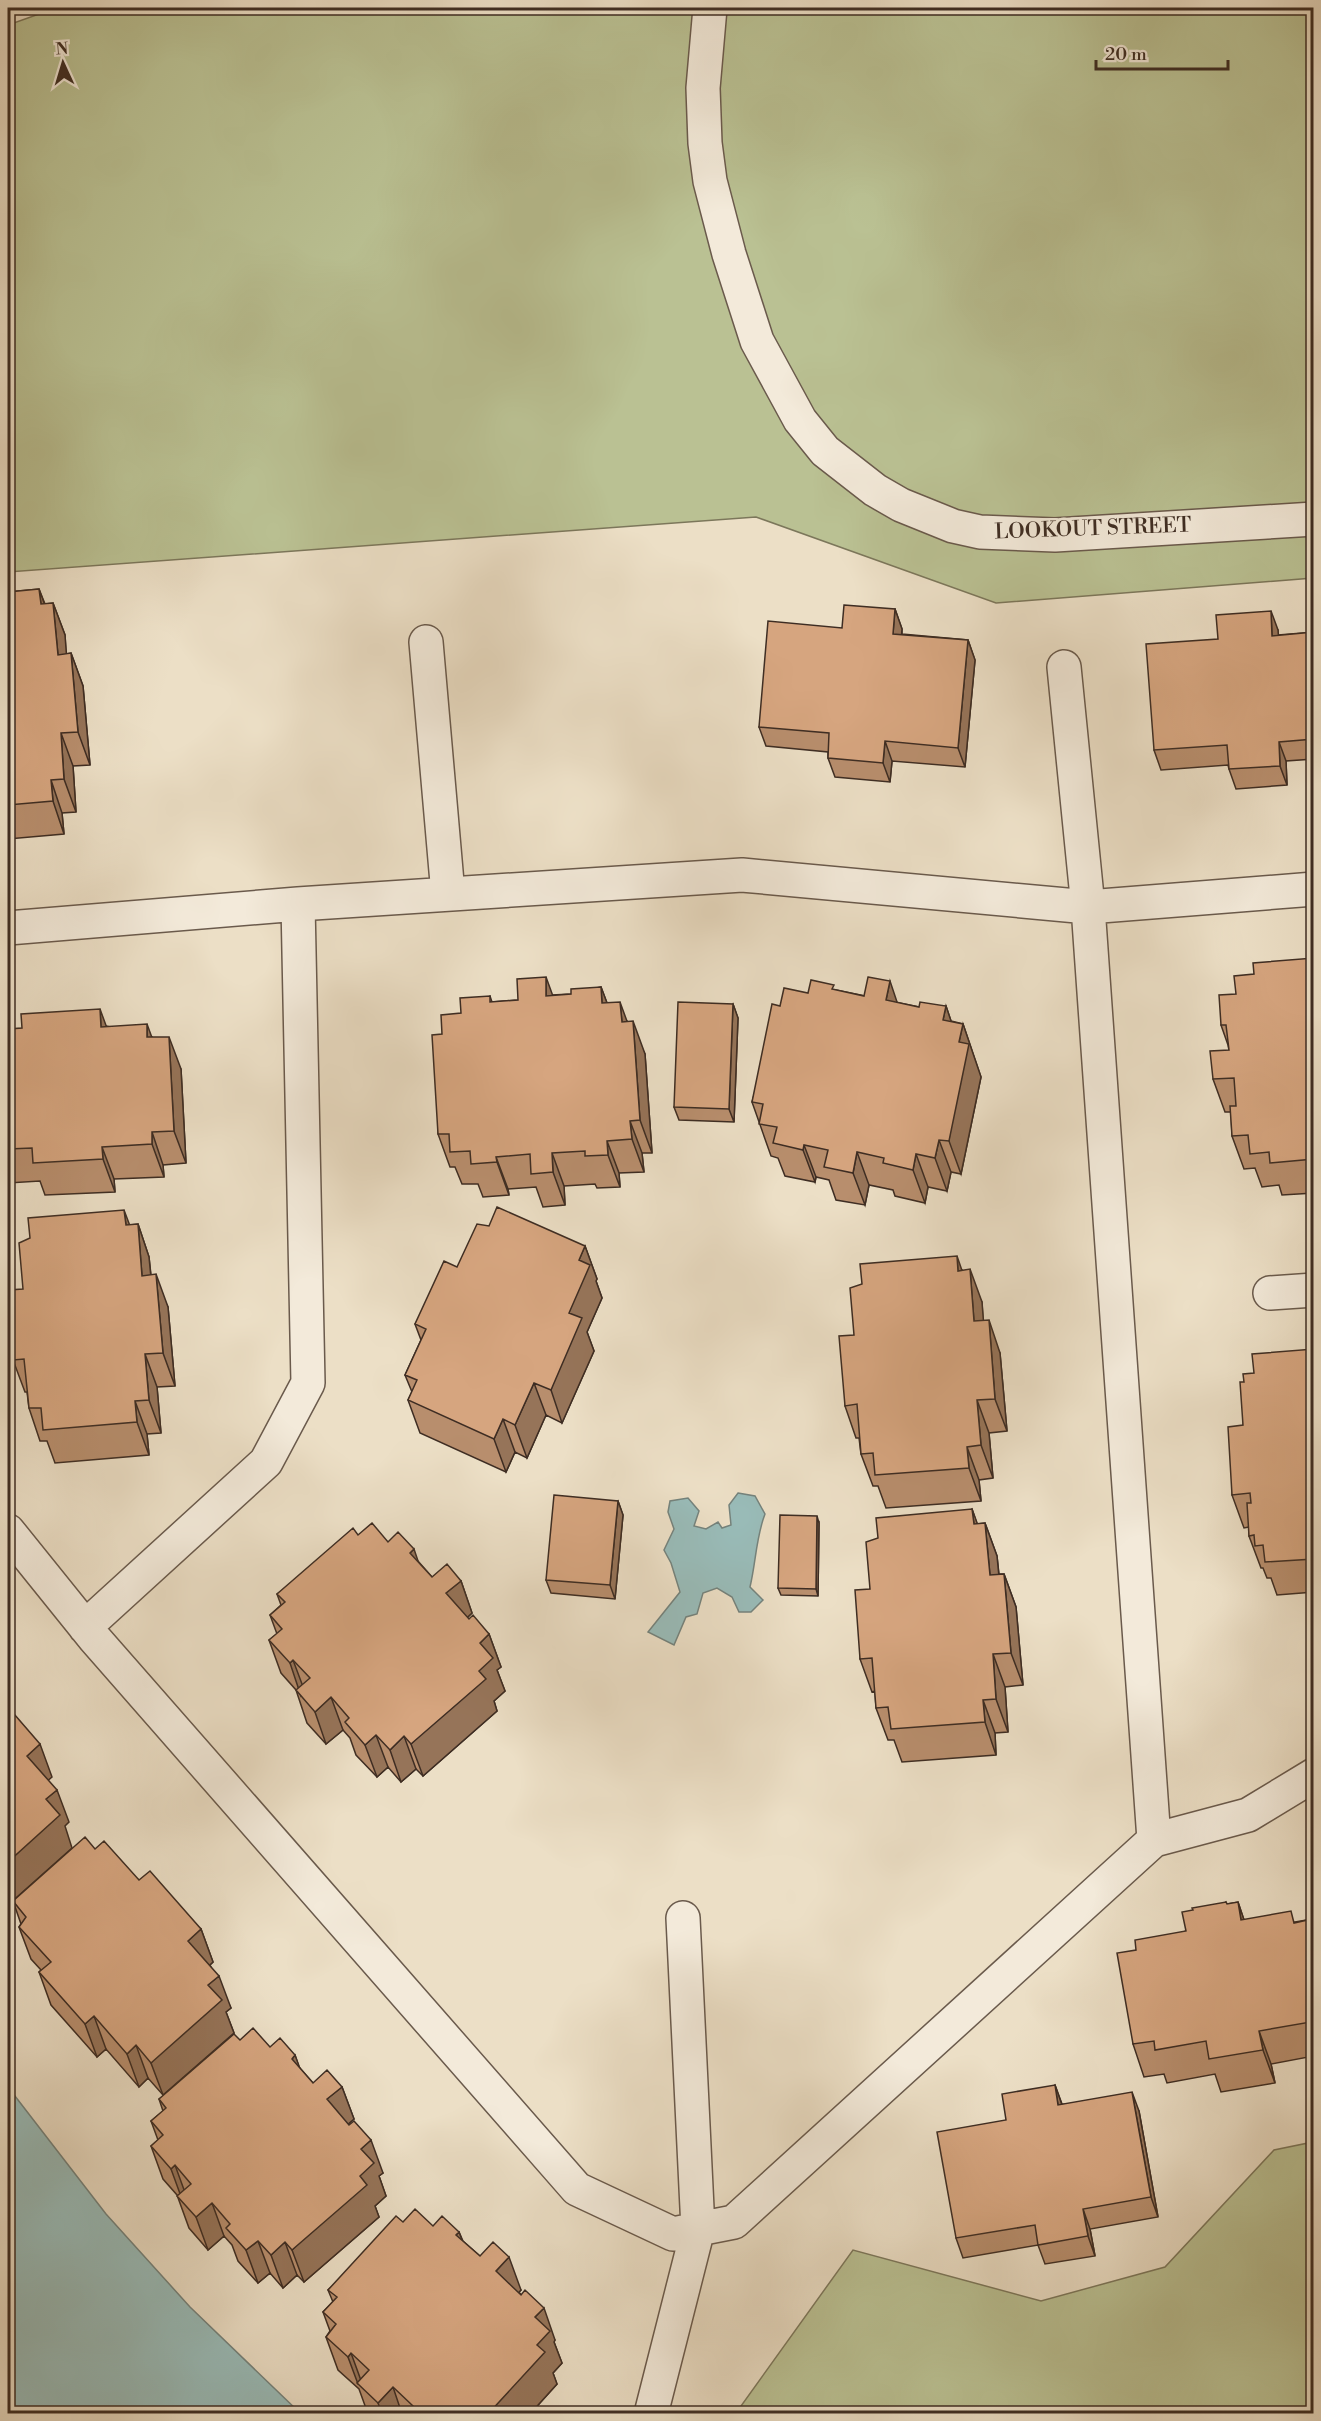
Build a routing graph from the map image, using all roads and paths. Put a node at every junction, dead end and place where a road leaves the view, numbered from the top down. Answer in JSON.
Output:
{"nodes":[{"id":1,"x":710,"y":8,"type":"edge"},
{"id":2,"x":1314,"y":519,"type":"edge"},
{"id":3,"x":426,"y":642,"type":"dead end"},
{"id":4,"x":1064,"y":667,"type":"dead end"},
{"id":5,"x":1314,"y":888,"type":"edge"},
{"id":6,"x":448,"y":894,"type":"junction"},
{"id":7,"x":298,"y":904,"type":"junction"},
{"id":8,"x":1088,"y":907,"type":"junction"},
{"id":9,"x":8,"y":928,"type":"edge"},
{"id":10,"x":1314,"y":1290,"type":"edge"},
{"id":11,"x":1270,"y":1293,"type":"dead end"},
{"id":12,"x":8,"y":1531,"type":"edge"},
{"id":13,"x":86,"y":1627,"type":"junction"},
{"id":14,"x":1314,"y":1775,"type":"edge"},
{"id":15,"x":1154,"y":1840,"type":"junction"},
{"id":16,"x":683,"y":1918,"type":"dead end"},
{"id":17,"x":698,"y":2229,"type":"junction"},
{"id":18,"x":651,"y":2414,"type":"edge"}],
"edges":[{"from":1,"to":2,"type":"street","name":"LOOKOUT STREET"},
{"from":3,"to":6,"type":"street"},
{"from":4,"to":8,"type":"street"},
{"from":5,"to":8,"type":"street"},
{"from":6,"to":7,"type":"street"},
{"from":6,"to":8,"type":"street"},
{"from":7,"to":9,"type":"street"},
{"from":7,"to":13,"type":"street"},
{"from":8,"to":15,"type":"street"},
{"from":10,"to":11,"type":"street"},
{"from":12,"to":13,"type":"street"},
{"from":13,"to":17,"type":"street"},
{"from":14,"to":15,"type":"street"},
{"from":15,"to":17,"type":"street"},
{"from":16,"to":17,"type":"street"},
{"from":17,"to":18,"type":"street"}]}
